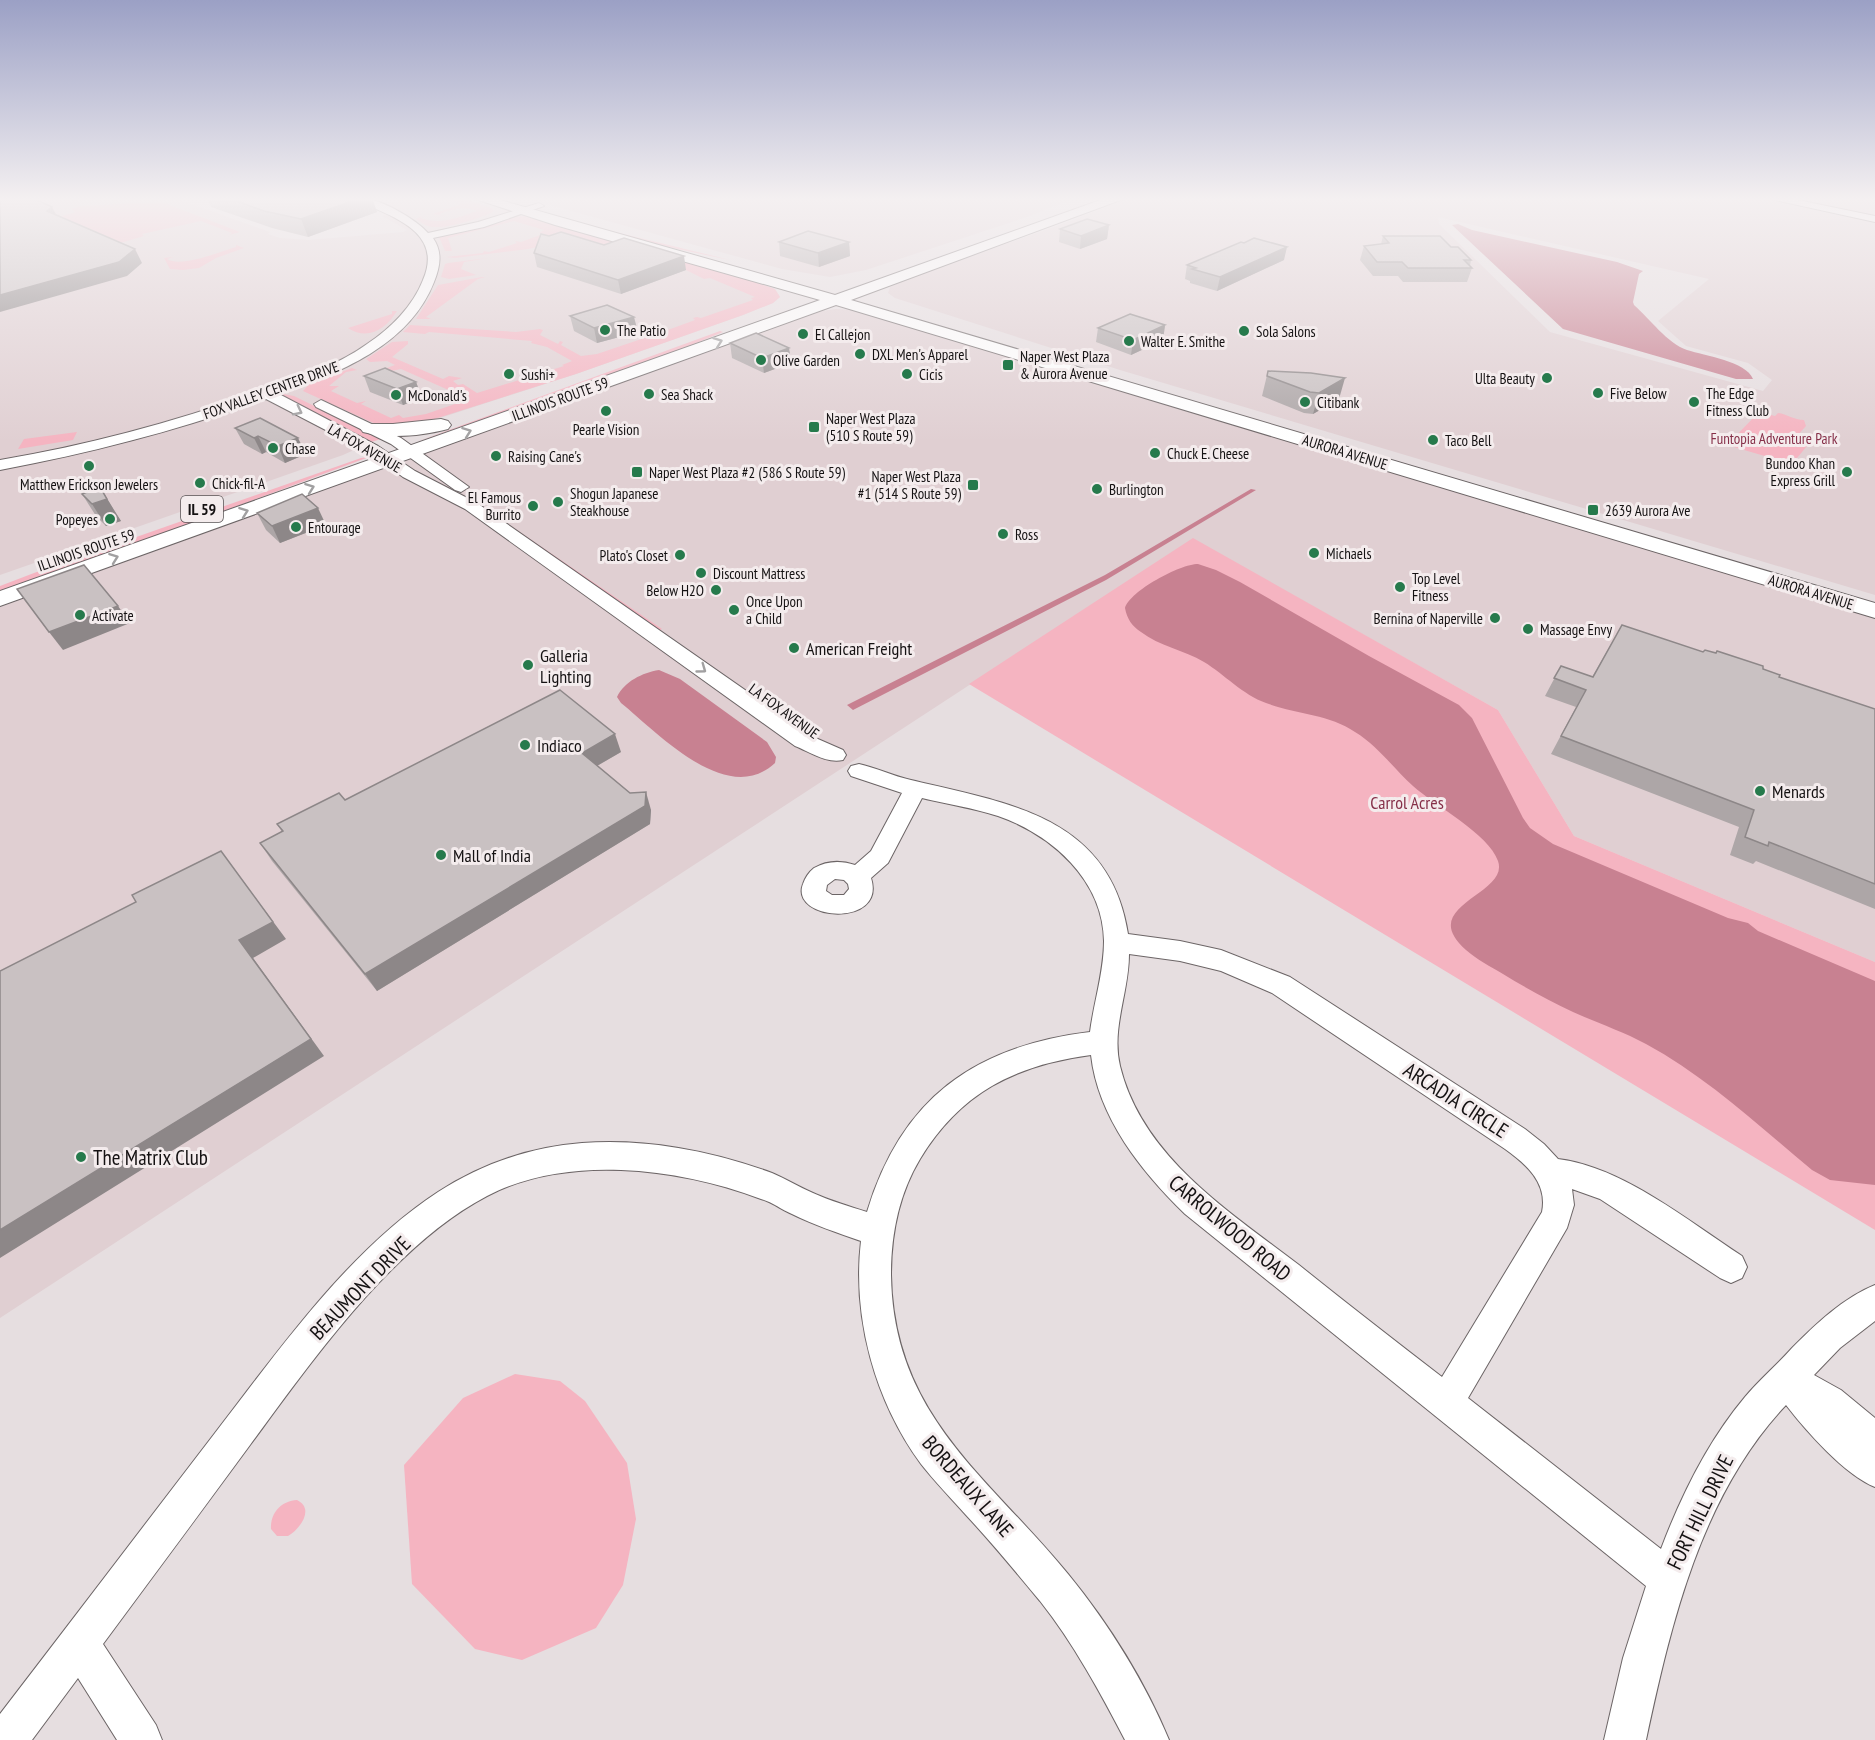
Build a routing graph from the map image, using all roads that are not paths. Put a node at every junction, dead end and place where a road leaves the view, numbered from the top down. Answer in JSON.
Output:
{"nodes":[{"id":1,"x":429,"y":279,"type":"edge"},
{"id":2,"x":766,"y":279,"type":"edge"},
{"id":3,"x":803,"y":279,"type":"edge"},
{"id":4,"x":804,"y":279,"type":"edge"},
{"id":5,"x":862,"y":279,"type":"edge"},
{"id":6,"x":889,"y":280,"type":"joint"},
{"id":7,"x":779,"y":283,"type":"junction"},
{"id":8,"x":815,"y":285,"type":"junction"},
{"id":9,"x":834,"y":293,"type":"junction"},
{"id":10,"x":853,"y":293,"type":"junction"},
{"id":11,"x":891,"y":305,"type":"junction"},
{"id":12,"x":779,"y":306,"type":"junction"},
{"id":13,"x":874,"y":312,"type":"junction"},
{"id":14,"x":798,"y":313,"type":"junction"},
{"id":15,"x":283,"y":388,"type":"junction"},
{"id":16,"x":267,"y":394,"type":"junction"},
{"id":17,"x":441,"y":425,"type":"junction"},
{"id":18,"x":388,"y":446,"type":"junction"},
{"id":19,"x":0,"y":465,"type":"edge"},
{"id":20,"x":409,"y":474,"type":"junction"},
{"id":21,"x":340,"y":477,"type":"junction"},
{"id":22,"x":0,"y":580,"type":"edge"},
{"id":23,"x":0,"y":599,"type":"edge"},
{"id":24,"x":1875,"y":600,"type":"edge"},
{"id":25,"x":1875,"y":611,"type":"edge"},
{"id":26,"x":859,"y":771,"type":"dead end"},
{"id":27,"x":915,"y":789,"type":"junction"},
{"id":28,"x":856,"y":876,"type":"dead end"},
{"id":29,"x":1117,"y":943,"type":"junction"},
{"id":30,"x":1103,"y":1042,"type":"junction"},
{"id":31,"x":1550,"y":1172,"type":"junction"},
{"id":32,"x":878,"y":1232,"type":"junction"},
{"id":33,"x":1731,"y":1267,"type":"dead end"},
{"id":34,"x":1875,"y":1301,"type":"edge"},
{"id":35,"x":1787,"y":1379,"type":"junction"},
{"id":36,"x":1447,"y":1401,"type":"junction"},
{"id":37,"x":1875,"y":1442,"type":"edge"},
{"id":38,"x":1875,"y":1469,"type":"edge"},
{"id":39,"x":1668,"y":1579,"type":"junction"},
{"id":40,"x":79,"y":1643,"type":"junction"},
{"id":41,"x":6,"y":1740,"type":"edge"},
{"id":42,"x":141,"y":1740,"type":"edge"},
{"id":43,"x":1148,"y":1740,"type":"edge"},
{"id":44,"x":1625,"y":1740,"type":"edge"}],
"edges":[{"from":1,"to":15,"type":"street","name":"FOX VALLEY CENTER DRIVE"},
{"from":2,"to":7,"type":"main road"},
{"from":3,"to":8,"type":"main road"},
{"from":4,"to":9,"type":"main road"},
{"from":5,"to":9,"type":"main road","name":"ILLINOIS ROUTE 59","number":"IL 59"},
{"from":6,"to":10,"type":"main road","name":"ILLINOIS ROUTE 59","number":"IL 59"},
{"from":6,"to":11,"type":"main road"},
{"from":7,"to":8,"type":"main road"},
{"from":7,"to":12,"type":"main road"},
{"from":8,"to":9,"type":"main road","name":"AURORA AVENUE"},
{"from":8,"to":12,"type":"main road","name":"ILLINOIS ROUTE 59","number":"IL 59"},
{"from":9,"to":10,"type":"main road","name":"ILLINOIS ROUTE 59","number":"IL 59"},
{"from":9,"to":13,"type":"main road","name":"AURORA AVENUE"},
{"from":9,"to":14,"type":"main road","name":"ILLINOIS ROUTE 59","number":"IL 59"},
{"from":10,"to":11,"type":"main road","name":"AURORA AVENUE"},
{"from":11,"to":24,"type":"main road","name":"AURORA AVENUE"},
{"from":12,"to":17,"type":"main road","name":"ILLINOIS ROUTE 59","number":"IL 59"},
{"from":13,"to":14,"type":"main road"},
{"from":13,"to":25,"type":"main road","name":"AURORA AVENUE"},
{"from":18,"to":14,"type":"main road","name":"ILLINOIS ROUTE 59","number":"IL 59","one_way":true},
{"from":15,"to":16,"type":"street","name":"FOX VALLEY CENTER DRIVE"},
{"from":15,"to":18,"type":"street","name":"LA FOX AVENUE"},
{"from":16,"to":18,"type":"street","name":"LA FOX AVENUE","one_way":true},
{"from":16,"to":19,"type":"street","name":"FOX VALLEY CENTER DRIVE"},
{"from":17,"to":18,"type":"main road","name":"ILLINOIS ROUTE 59","number":"IL 59"},
{"from":17,"to":18,"type":"main road"},
{"from":18,"to":20,"type":"street","name":"LA FOX AVENUE"},
{"from":20,"to":18,"type":"street","name":"LA FOX AVENUE","one_way":true},
{"from":18,"to":21,"type":"main road","name":"ILLINOIS ROUTE 59","number":"IL 59"},
{"from":18,"to":22,"type":"main road","name":"ILLINOIS ROUTE 59","number":"IL 59"},
{"from":20,"to":21,"type":"main road"},
{"from":23,"to":21,"type":"main road","name":"ILLINOIS ROUTE 59","number":"IL 59","one_way":true},
{"from":26,"to":27,"type":"street","name":"CARROLWOOD ROAD"},
{"from":27,"to":28,"type":"street"},
{"from":27,"to":29,"type":"street","name":"CARROLWOOD ROAD"},
{"from":29,"to":30,"type":"street","name":"CARROLWOOD ROAD"},
{"from":29,"to":31,"type":"street","name":"ARCADIA CIRCLE"},
{"from":30,"to":32,"type":"street","name":"BORDEAUX LANE"},
{"from":30,"to":36,"type":"street","name":"CARROLWOOD ROAD"},
{"from":31,"to":33,"type":"street"},
{"from":31,"to":36,"type":"street","name":"ARCADIA CIRCLE"},
{"from":32,"to":40,"type":"street","name":"BEAUMONT DRIVE"},
{"from":32,"to":43,"type":"street","name":"BORDEAUX LANE"},
{"from":34,"to":35,"type":"street","name":"FORT HILL DRIVE"},
{"from":35,"to":37,"type":"street"},
{"from":35,"to":38,"type":"street"},
{"from":35,"to":39,"type":"street","name":"FORT HILL DRIVE"},
{"from":36,"to":39,"type":"street","name":"CARROLWOOD ROAD"},
{"from":39,"to":44,"type":"street","name":"FORT HILL DRIVE"},
{"from":40,"to":41,"type":"street","name":"BEAUMONT DRIVE"},
{"from":40,"to":42,"type":"street"}]}
